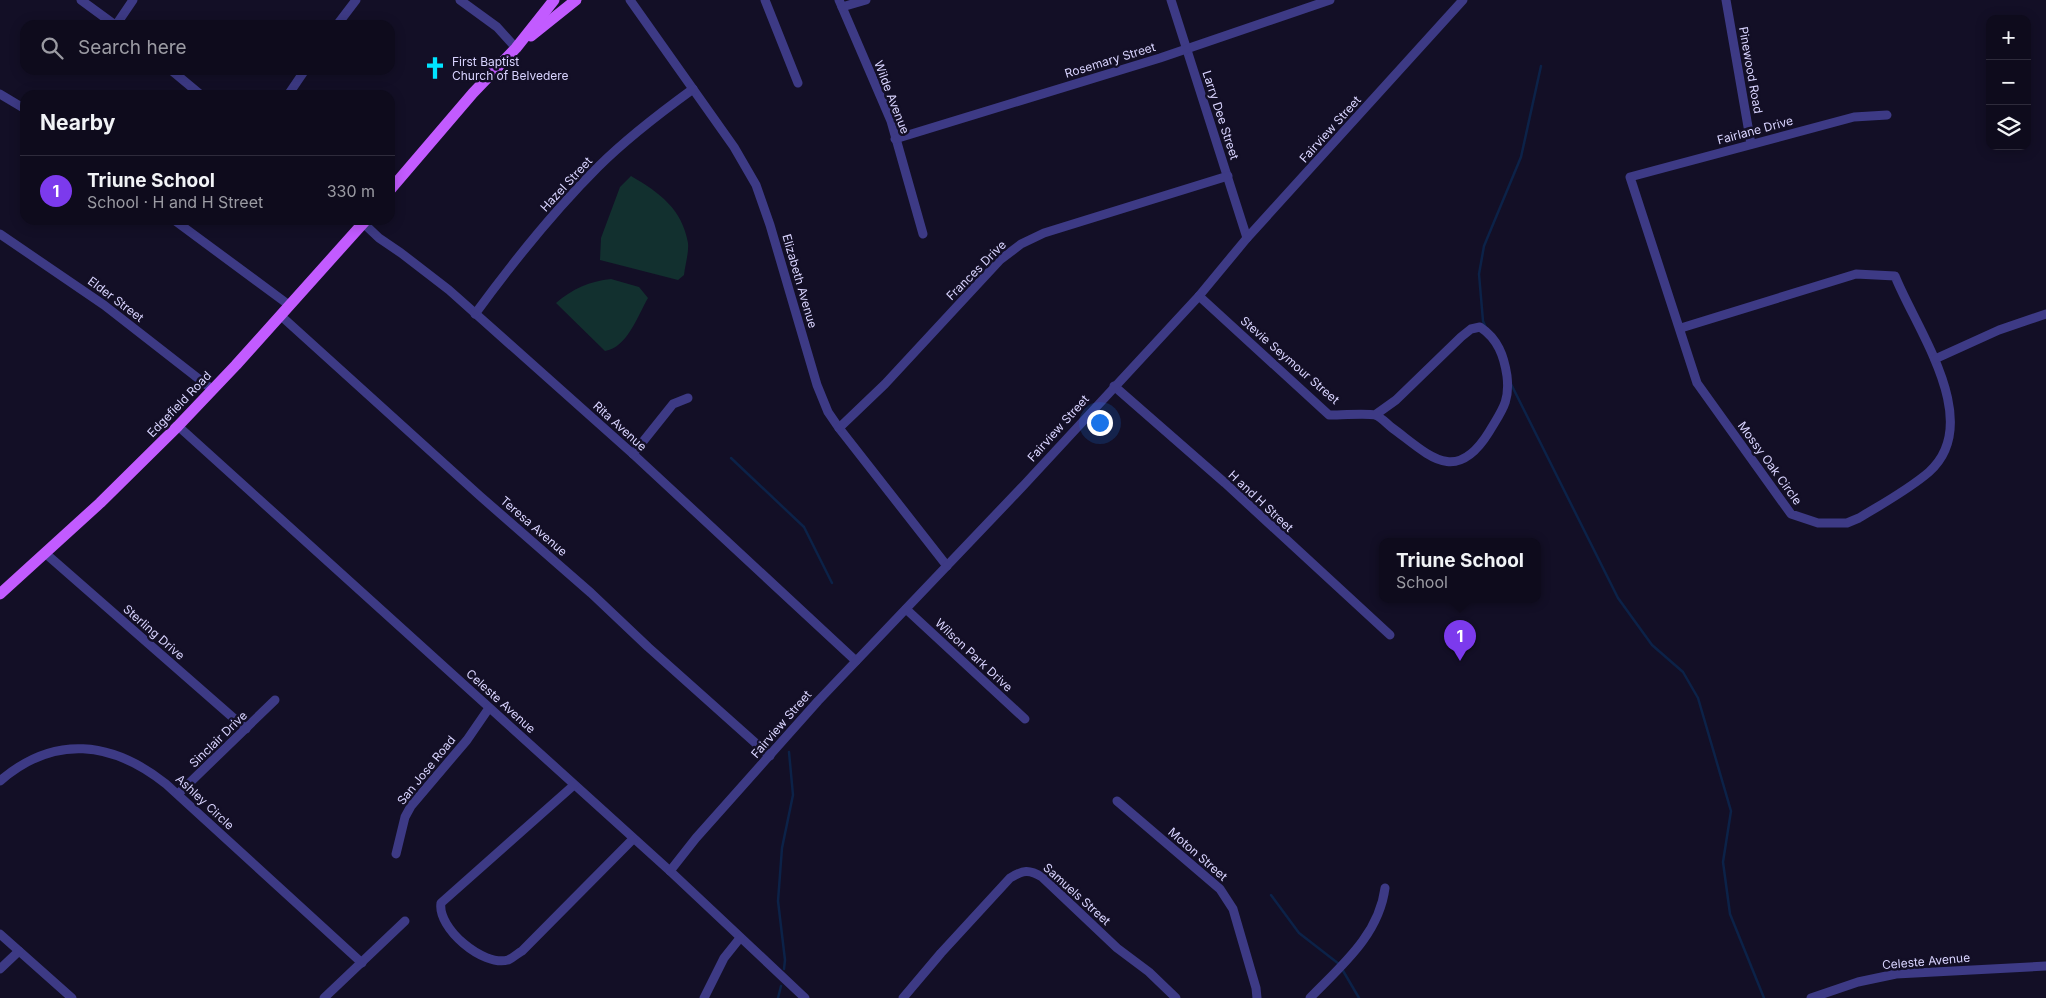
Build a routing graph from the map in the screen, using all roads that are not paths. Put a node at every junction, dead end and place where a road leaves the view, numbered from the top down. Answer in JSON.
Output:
{"nodes":[{"id":1,"x":81,"y":0,"type":"edge"},
{"id":2,"x":133,"y":0,"type":"edge"},
{"id":3,"x":356,"y":0,"type":"edge"},
{"id":4,"x":460,"y":0,"type":"edge"},
{"id":5,"x":554,"y":0,"type":"edge"},
{"id":6,"x":576,"y":0,"type":"edge"},
{"id":7,"x":630,"y":0,"type":"edge"},
{"id":8,"x":765,"y":0,"type":"edge"},
{"id":9,"x":866,"y":0,"type":"edge"},
{"id":10,"x":1171,"y":0,"type":"edge"},
{"id":11,"x":1330,"y":0,"type":"edge"},
{"id":12,"x":1463,"y":0,"type":"edge"},
{"id":13,"x":1726,"y":0,"type":"edge"},
{"id":14,"x":840,"y":3,"type":"edge"},
{"id":15,"x":108,"y":20,"type":"edge"},
{"id":16,"x":119,"y":20,"type":"edge"},
{"id":17,"x":342,"y":20,"type":"edge"},
{"id":18,"x":516,"y":48,"type":"junction"},
{"id":19,"x":1186,"y":49,"type":"junction"},
{"id":20,"x":177,"y":75,"type":"edge"},
{"id":21,"x":302,"y":75,"type":"edge"},
{"id":22,"x":798,"y":83,"type":"dead end"},
{"id":23,"x":693,"y":89,"type":"junction"},
{"id":24,"x":195,"y":90,"type":"edge"},
{"id":25,"x":291,"y":90,"type":"edge"},
{"id":26,"x":0,"y":94,"type":"edge"},
{"id":27,"x":20,"y":106,"type":"edge"},
{"id":28,"x":1887,"y":115,"type":"dead end"},
{"id":29,"x":896,"y":139,"type":"junction"},
{"id":30,"x":1751,"y":144,"type":"junction"},
{"id":31,"x":1228,"y":176,"type":"junction"},
{"id":32,"x":1630,"y":177,"type":"joint"},
{"id":33,"x":395,"y":184,"type":"edge"},
{"id":34,"x":181,"y":225,"type":"edge"},
{"id":35,"x":359,"y":225,"type":"edge"},
{"id":36,"x":368,"y":225,"type":"edge"},
{"id":37,"x":0,"y":234,"type":"edge"},
{"id":38,"x":923,"y":234,"type":"dead end"},
{"id":39,"x":1247,"y":238,"type":"junction"},
{"id":40,"x":1199,"y":296,"type":"junction"},
{"id":41,"x":289,"y":305,"type":"junction"},
{"id":42,"x":475,"y":314,"type":"junction"},
{"id":43,"x":2046,"y":314,"type":"edge"},
{"id":44,"x":280,"y":315,"type":"junction"},
{"id":45,"x":1681,"y":328,"type":"junction"},
{"id":46,"x":1935,"y":358,"type":"junction"},
{"id":47,"x":1114,"y":386,"type":"junction"},
{"id":48,"x":213,"y":390,"type":"junction"},
{"id":49,"x":688,"y":398,"type":"dead end"},
{"id":50,"x":1375,"y":415,"type":"junction"},
{"id":51,"x":178,"y":426,"type":"junction"},
{"id":52,"x":838,"y":428,"type":"junction"},
{"id":53,"x":633,"y":454,"type":"junction"},
{"id":54,"x":45,"y":553,"type":"junction"},
{"id":55,"x":947,"y":566,"type":"junction"},
{"id":56,"x":0,"y":594,"type":"edge"},
{"id":57,"x":906,"y":608,"type":"junction"},
{"id":58,"x":1390,"y":635,"type":"dead end"},
{"id":59,"x":856,"y":661,"type":"junction"},
{"id":60,"x":275,"y":700,"type":"dead end"},
{"id":61,"x":489,"y":708,"type":"junction"},
{"id":62,"x":1025,"y":719,"type":"dead end"},
{"id":63,"x":246,"y":729,"type":"junction"},
{"id":64,"x":770,"y":756,"type":"junction"},
{"id":65,"x":0,"y":781,"type":"edge"},
{"id":66,"x":574,"y":785,"type":"junction"},
{"id":67,"x":178,"y":794,"type":"junction"},
{"id":68,"x":1117,"y":801,"type":"dead end"},
{"id":69,"x":633,"y":838,"type":"junction"},
{"id":70,"x":396,"y":854,"type":"dead end"},
{"id":71,"x":670,"y":871,"type":"junction"},
{"id":72,"x":1385,"y":888,"type":"dead end"},
{"id":73,"x":405,"y":921,"type":"dead end"},
{"id":74,"x":0,"y":934,"type":"edge"},
{"id":75,"x":740,"y":938,"type":"junction"},
{"id":76,"x":19,"y":951,"type":"junction"},
{"id":77,"x":362,"y":963,"type":"junction"},
{"id":78,"x":2046,"y":966,"type":"edge"},
{"id":79,"x":0,"y":969,"type":"edge"},
{"id":80,"x":72,"y":998,"type":"edge"},
{"id":81,"x":324,"y":998,"type":"edge"},
{"id":82,"x":704,"y":998,"type":"edge"},
{"id":83,"x":805,"y":998,"type":"edge"},
{"id":84,"x":903,"y":998,"type":"edge"},
{"id":85,"x":1176,"y":998,"type":"edge"},
{"id":86,"x":1257,"y":998,"type":"edge"},
{"id":87,"x":1310,"y":998,"type":"edge"},
{"id":88,"x":1811,"y":998,"type":"edge"}],
"edges":[{"from":1,"to":15,"type":"street"},
{"from":2,"to":16,"type":"street"},
{"from":3,"to":17,"type":"street"},
{"from":4,"to":18,"type":"street"},
{"from":5,"to":18,"type":"main road"},
{"from":6,"to":18,"type":"main road"},
{"from":7,"to":23,"type":"street","name":"Elizabeth Avenue"},
{"from":8,"to":22,"type":"street"},
{"from":9,"to":14,"type":"street"},
{"from":10,"to":19,"type":"street","name":"Larry Dee Street"},
{"from":11,"to":19,"type":"street","name":"Rosemary Street"},
{"from":12,"to":39,"type":"street","name":"Fairview Street"},
{"from":13,"to":30,"type":"street","name":"Pinewood Road"},
{"from":14,"to":29,"type":"street","name":"Wilde Avenue"},
{"from":18,"to":33,"type":"main road"},
{"from":19,"to":29,"type":"street","name":"Rosemary Street"},
{"from":19,"to":31,"type":"street","name":"Larry Dee Street"},
{"from":20,"to":24,"type":"street"},
{"from":21,"to":25,"type":"street"},
{"from":23,"to":42,"type":"street","name":"Hazel Street"},
{"from":23,"to":52,"type":"street","name":"Elizabeth Avenue"},
{"from":26,"to":27,"type":"street"},
{"from":28,"to":30,"type":"street","name":"Fairlane Drive"},
{"from":29,"to":38,"type":"street","name":"Wilde Avenue"},
{"from":30,"to":32,"type":"street","name":"Fairlane Drive"},
{"from":31,"to":39,"type":"street","name":"Larry Dee Street"},
{"from":31,"to":52,"type":"street","name":"Frances Drive"},
{"from":32,"to":45,"type":"street","name":"Mossy Oak Circle"},
{"from":34,"to":41,"type":"street"},
{"from":35,"to":41,"type":"main road","name":"Edgefield Road"},
{"from":36,"to":42,"type":"street","name":"Rita Avenue"},
{"from":37,"to":48,"type":"street","name":"Elder Street"},
{"from":39,"to":40,"type":"street","name":"Fairview Street"},
{"from":40,"to":47,"type":"street","name":"Fairview Street"},
{"from":40,"to":50,"type":"street","name":"Stevie Seymour Street"},
{"from":41,"to":44,"type":"main road","name":"Edgefield Road"},
{"from":42,"to":53,"type":"street","name":"Rita Avenue"},
{"from":43,"to":46,"type":"street"},
{"from":44,"to":48,"type":"main road","name":"Edgefield Road"},
{"from":44,"to":64,"type":"street","name":"Teresa Avenue"},
{"from":45,"to":46,"type":"street","name":"Mossy Oak Circle"},
{"from":45,"to":46,"type":"street","name":"Mossy Oak Circle"},
{"from":47,"to":55,"type":"street","name":"Fairview Street"},
{"from":47,"to":58,"type":"street","name":"H and H Street"},
{"from":48,"to":51,"type":"main road","name":"Edgefield Road"},
{"from":49,"to":53,"type":"street"},
{"from":50,"to":50,"type":"street"},
{"from":51,"to":54,"type":"main road","name":"Edgefield Road"},
{"from":51,"to":61,"type":"street","name":"Celeste Avenue"},
{"from":52,"to":55,"type":"street","name":"Elizabeth Avenue"},
{"from":53,"to":59,"type":"street","name":"Rita Avenue"},
{"from":54,"to":56,"type":"main road","name":"Edgefield Road"},
{"from":54,"to":63,"type":"street","name":"Sterling Drive"},
{"from":55,"to":57,"type":"street","name":"Fairview Street"},
{"from":57,"to":59,"type":"street","name":"Fairview Street"},
{"from":57,"to":62,"type":"street","name":"Wilson Park Drive"},
{"from":59,"to":64,"type":"street","name":"Fairview Street"},
{"from":60,"to":63,"type":"street","name":"Sinclair Drive"},
{"from":61,"to":66,"type":"street","name":"Celeste Avenue"},
{"from":61,"to":70,"type":"street","name":"San Jose Road"},
{"from":63,"to":67,"type":"street","name":"Sinclair Drive"},
{"from":64,"to":71,"type":"street","name":"Fairview Street"},
{"from":65,"to":67,"type":"street","name":"Ashley Circle"},
{"from":66,"to":69,"type":"street","name":"Celeste Avenue"},
{"from":66,"to":69,"type":"street"},
{"from":67,"to":77,"type":"street","name":"Ashley Circle"},
{"from":68,"to":86,"type":"street","name":"Moton Street"},
{"from":69,"to":71,"type":"street","name":"Celeste Avenue"},
{"from":71,"to":75,"type":"street","name":"Celeste Avenue"},
{"from":72,"to":87,"type":"street"},
{"from":73,"to":77,"type":"street"},
{"from":74,"to":76,"type":"street"},
{"from":75,"to":82,"type":"street"},
{"from":75,"to":83,"type":"street","name":"Celeste Avenue"},
{"from":76,"to":79,"type":"street"},
{"from":76,"to":80,"type":"street"},
{"from":77,"to":81,"type":"street"},
{"from":78,"to":88,"type":"street","name":"Celeste Avenue"},
{"from":84,"to":85,"type":"street","name":"Samuels Street"}]}
